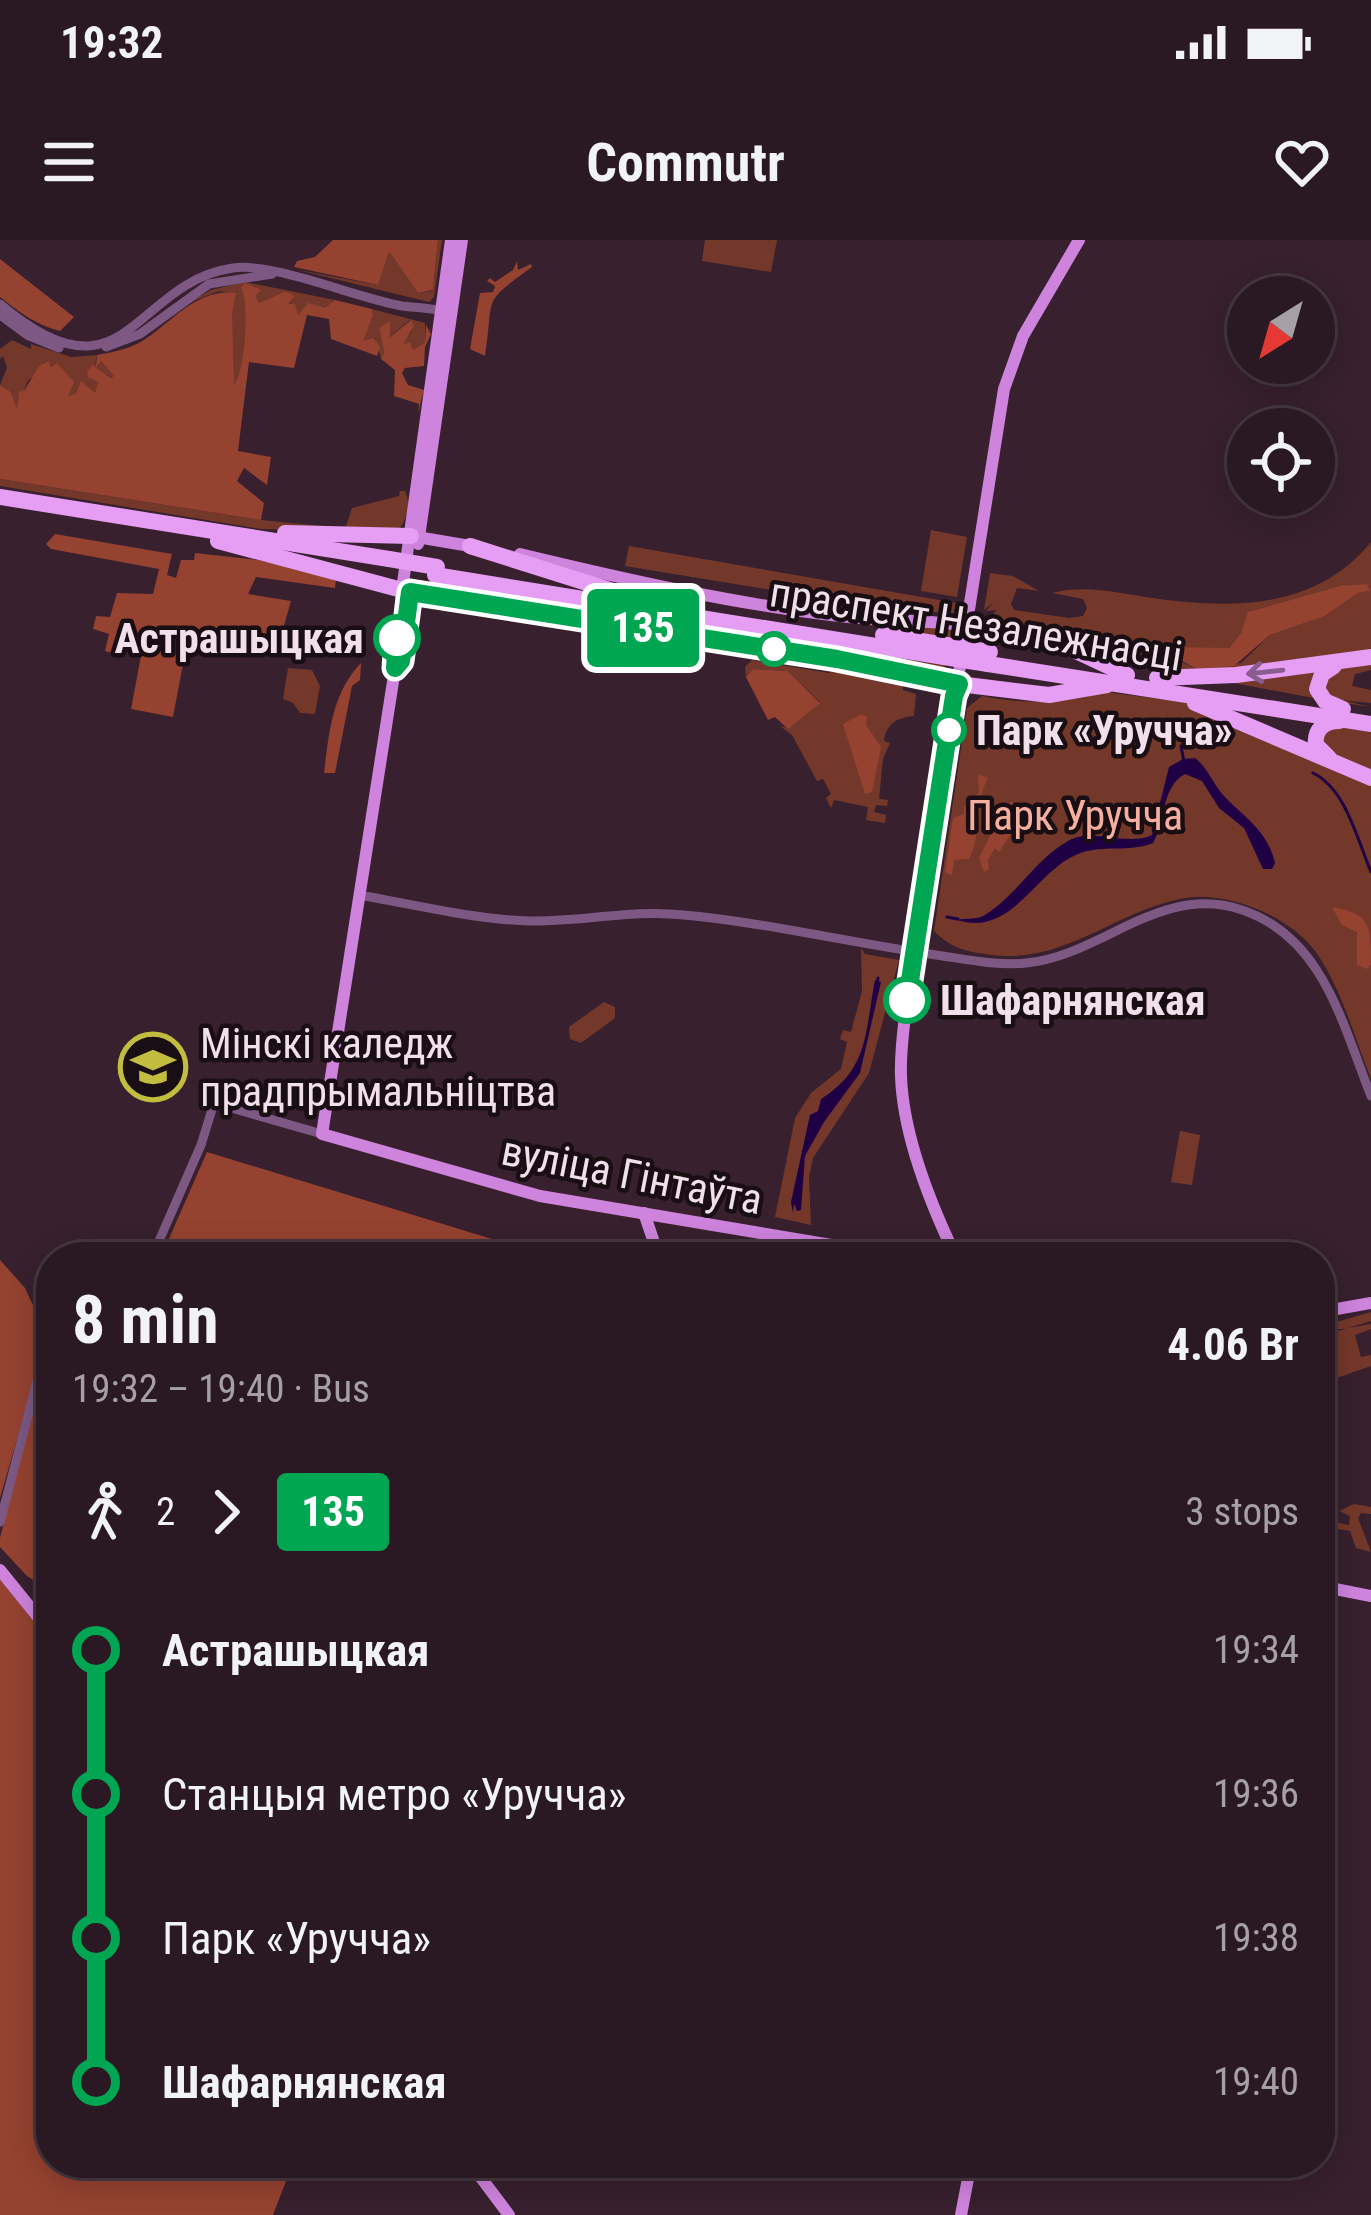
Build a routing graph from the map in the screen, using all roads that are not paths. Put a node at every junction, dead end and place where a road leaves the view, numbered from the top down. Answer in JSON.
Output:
{"nodes":[{"id":1,"x":451,"y":240,"type":"edge"},
{"id":2,"x":462,"y":240,"type":"edge"},
{"id":3,"x":1079,"y":240,"type":"edge"},
{"id":4,"x":1,"y":313,"type":"edge"},
{"id":5,"x":444,"y":315,"type":"junction"},
{"id":6,"x":0,"y":501,"type":"edge"},
{"id":7,"x":212,"y":535,"type":"junction"},
{"id":8,"x":416,"y":537,"type":"junction"},
{"id":9,"x":470,"y":546,"type":"junction"},
{"id":10,"x":406,"y":591,"type":"junction"},
{"id":11,"x":630,"y":600,"type":"junction"},
{"id":12,"x":475,"y":602,"type":"junction"},
{"id":13,"x":968,"y":626,"type":"junction"},
{"id":14,"x":1371,"y":659,"type":"edge"},
{"id":15,"x":1120,"y":679,"type":"junction"},
{"id":16,"x":1156,"y":683,"type":"junction"},
{"id":17,"x":959,"y":684,"type":"junction"},
{"id":18,"x":1371,"y":713,"type":"edge"},
{"id":19,"x":1343,"y":715,"type":"junction"},
{"id":20,"x":1371,"y":724,"type":"edge"},
{"id":21,"x":1340,"y":764,"type":"junction"},
{"id":22,"x":1371,"y":778,"type":"edge"},
{"id":23,"x":359,"y":895,"type":"junction"},
{"id":24,"x":742,"y":924,"type":"junction"},
{"id":25,"x":752,"y":937,"type":"dead end"},
{"id":26,"x":918,"y":953,"type":"junction"},
{"id":27,"x":1371,"y":1096,"type":"edge"},
{"id":28,"x":323,"y":1131,"type":"junction"},
{"id":29,"x":646,"y":1217,"type":"junction"},
{"id":30,"x":945,"y":1229,"type":"junction"},
{"id":31,"x":159,"y":1242,"type":"edge"},
{"id":32,"x":653,"y":1242,"type":"edge"},
{"id":33,"x":811,"y":1242,"type":"edge"},
{"id":34,"x":831,"y":1242,"type":"edge"},
{"id":35,"x":946,"y":1242,"type":"edge"},
{"id":36,"x":952,"y":1242,"type":"edge"},
{"id":37,"x":955,"y":1242,"type":"edge"},
{"id":38,"x":1371,"y":1305,"type":"edge"},
{"id":39,"x":1335,"y":1312,"type":"edge"},
{"id":40,"x":36,"y":1386,"type":"edge"},
{"id":41,"x":0,"y":1519,"type":"edge"},
{"id":42,"x":0,"y":1570,"type":"edge"},
{"id":43,"x":1335,"y":1586,"type":"edge"},
{"id":44,"x":1371,"y":1592,"type":"edge"},
{"id":45,"x":36,"y":1614,"type":"edge"},
{"id":46,"x":478,"y":2178,"type":"edge"},
{"id":47,"x":971,"y":2178,"type":"edge"},
{"id":48,"x":506,"y":2215,"type":"edge"},
{"id":49,"x":965,"y":2215,"type":"edge"}],
"edges":[{"from":1,"to":5,"type":"main road"},
{"from":2,"to":5,"type":"main road"},
{"from":3,"to":13,"type":"main road"},
{"from":4,"to":5,"type":"street"},
{"from":5,"to":8,"type":"main road"},
{"from":6,"to":7,"type":"highway","name":"праспект Незалежнасці"},
{"from":7,"to":8,"type":"highway"},
{"from":7,"to":10,"type":"highway"},
{"from":7,"to":11,"type":"highway","name":"праспект Незалежнасці","bridge":true},
{"from":8,"to":9,"type":"main road","name":"праспект Незалежнасці"},
{"from":8,"to":10,"type":"main road"},
{"from":9,"to":11,"type":"highway"},
{"from":9,"to":13,"type":"main road","name":"праспект Незалежнасці"},
{"from":10,"to":12,"type":"main road"},
{"from":10,"to":23,"type":"main road"},
{"from":11,"to":12,"type":"highway"},
{"from":11,"to":15,"type":"highway","name":"праспект Незалежнасці","bridge":true},
{"from":12,"to":17,"type":"main road"},
{"from":13,"to":15,"type":"highway"},
{"from":13,"to":17,"type":"main road"},
{"from":14,"to":16,"type":"highway","one_way":true},
{"from":14,"to":19,"type":"highway"},
{"from":15,"to":16,"type":"highway","name":"праспект Незалежнасці"},
{"from":15,"to":17,"type":"highway"},
{"from":16,"to":19,"type":"highway","name":"праспект Незалежнасці"},
{"from":16,"to":21,"type":"highway"},
{"from":17,"to":26,"type":"main road"},
{"from":18,"to":19,"type":"highway","name":"праспект Незалежнасці"},
{"from":19,"to":20,"type":"highway","name":"праспект Незалежнасці"},
{"from":19,"to":21,"type":"highway"},
{"from":21,"to":22,"type":"highway"},
{"from":23,"to":24,"type":"street"},
{"from":23,"to":28,"type":"main road"},
{"from":24,"to":25,"type":"street"},
{"from":24,"to":26,"type":"street"},
{"from":26,"to":27,"type":"street"},
{"from":26,"to":30,"type":"main road"},
{"from":26,"to":37,"type":"main road"},
{"from":28,"to":29,"type":"main road","name":"вуліца Гінтаўта"},
{"from":28,"to":31,"type":"street"},
{"from":29,"to":32,"type":"main road"},
{"from":29,"to":33,"type":"main road","name":"вуліца Гінтаўта"},
{"from":29,"to":34,"type":"main road","name":"вуліца Гінтаўта"},
{"from":30,"to":35,"type":"main road"},
{"from":30,"to":36,"type":"main road"},
{"from":38,"to":39,"type":"main road"},
{"from":40,"to":41,"type":"street"},
{"from":42,"to":45,"type":"main road"},
{"from":43,"to":44,"type":"main road"},
{"from":46,"to":48,"type":"main road"},
{"from":47,"to":49,"type":"main road"}]}
